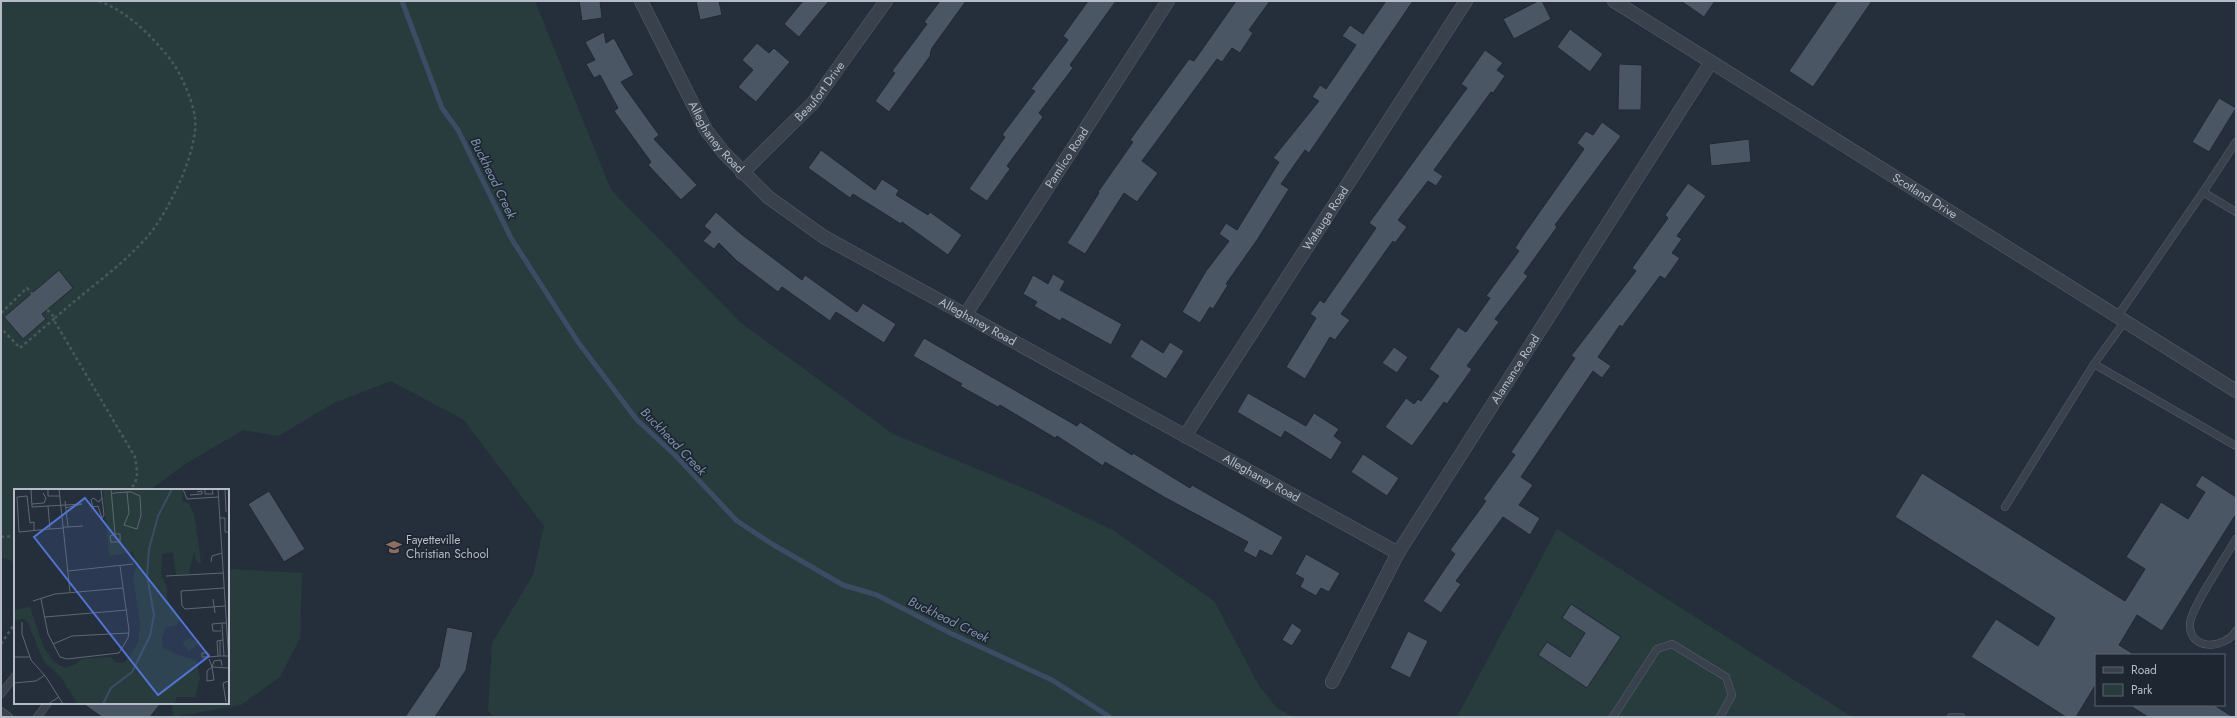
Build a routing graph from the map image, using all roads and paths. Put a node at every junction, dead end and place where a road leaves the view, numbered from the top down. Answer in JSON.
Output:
{"nodes":[{"id":1,"x":99,"y":1,"type":"edge"},
{"id":2,"x":640,"y":1,"type":"edge"},
{"id":3,"x":886,"y":1,"type":"edge"},
{"id":4,"x":1168,"y":1,"type":"edge"},
{"id":5,"x":1466,"y":1,"type":"edge"},
{"id":6,"x":1614,"y":1,"type":"edge"},
{"id":7,"x":1711,"y":62,"type":"junction"},
{"id":8,"x":2236,"y":142,"type":"edge"},
{"id":9,"x":742,"y":172,"type":"junction"},
{"id":10,"x":2203,"y":192,"type":"junction"},
{"id":11,"x":2236,"y":212,"type":"edge"},
{"id":12,"x":1,"y":313,"type":"edge"},
{"id":13,"x":966,"y":314,"type":"junction"},
{"id":14,"x":55,"y":318,"type":"junction"},
{"id":15,"x":2121,"y":319,"type":"junction"},
{"id":16,"x":1,"y":328,"type":"edge"},
{"id":17,"x":2094,"y":364,"type":"junction"},
{"id":18,"x":2236,"y":391,"type":"edge"},
{"id":19,"x":1185,"y":436,"type":"junction"},
{"id":20,"x":2236,"y":446,"type":"edge"},
{"id":21,"x":130,"y":489,"type":"edge"},
{"id":22,"x":2005,"y":507,"type":"dead end"},
{"id":23,"x":14,"y":536,"type":"edge"},
{"id":24,"x":1,"y":537,"type":"edge"},
{"id":25,"x":2236,"y":539,"type":"edge"},
{"id":26,"x":1398,"y":553,"type":"junction"},
{"id":27,"x":14,"y":624,"type":"edge"},
{"id":28,"x":2236,"y":631,"type":"edge"},
{"id":29,"x":1,"y":644,"type":"edge"},
{"id":30,"x":14,"y":677,"type":"edge"},
{"id":31,"x":1332,"y":682,"type":"dead end"},
{"id":32,"x":1,"y":694,"type":"edge"},
{"id":33,"x":47,"y":704,"type":"edge"},
{"id":34,"x":1,"y":711,"type":"edge"},
{"id":35,"x":9,"y":717,"type":"edge"},
{"id":36,"x":37,"y":717,"type":"edge"},
{"id":37,"x":1613,"y":717,"type":"edge"},
{"id":38,"x":1720,"y":717,"type":"edge"},
{"id":39,"x":1951,"y":717,"type":"edge"},
{"id":40,"x":1961,"y":717,"type":"edge"}],
"edges":[{"from":1,"to":14,"type":"path"},
{"from":2,"to":9,"type":"street","name":"Alleghaney Road"},
{"from":3,"to":9,"type":"street","name":"Beaufort Drive"},
{"from":4,"to":13,"type":"street","name":"Pamlico Road"},
{"from":5,"to":19,"type":"street","name":"Watauga Road"},
{"from":6,"to":7,"type":"street","name":"Scotland Drive"},
{"from":7,"to":15,"type":"street","name":"Scotland Drive"},
{"from":7,"to":26,"type":"street","name":"Alamance Road"},
{"from":8,"to":10,"type":"lane"},
{"from":9,"to":13,"type":"street","name":"Alleghaney Road"},
{"from":10,"to":11,"type":"lane"},
{"from":10,"to":15,"type":"lane"},
{"from":12,"to":14,"type":"path"},
{"from":13,"to":19,"type":"street","name":"Alleghaney Road"},
{"from":14,"to":16,"type":"path"},
{"from":14,"to":21,"type":"path"},
{"from":15,"to":17,"type":"lane"},
{"from":15,"to":18,"type":"street","name":"Scotland Drive"},
{"from":17,"to":20,"type":"lane"},
{"from":17,"to":22,"type":"lane"},
{"from":19,"to":26,"type":"street","name":"Alleghaney Road"},
{"from":23,"to":24,"type":"path"},
{"from":25,"to":28,"type":"lane"},
{"from":26,"to":31,"type":"street","name":"Alamance Road"},
{"from":27,"to":29,"type":"path"},
{"from":30,"to":32,"type":"lane"},
{"from":33,"to":36,"type":"lane"},
{"from":34,"to":35,"type":"lane"},
{"from":37,"to":38,"type":"lane"},
{"from":39,"to":40,"type":"lane"}]}
